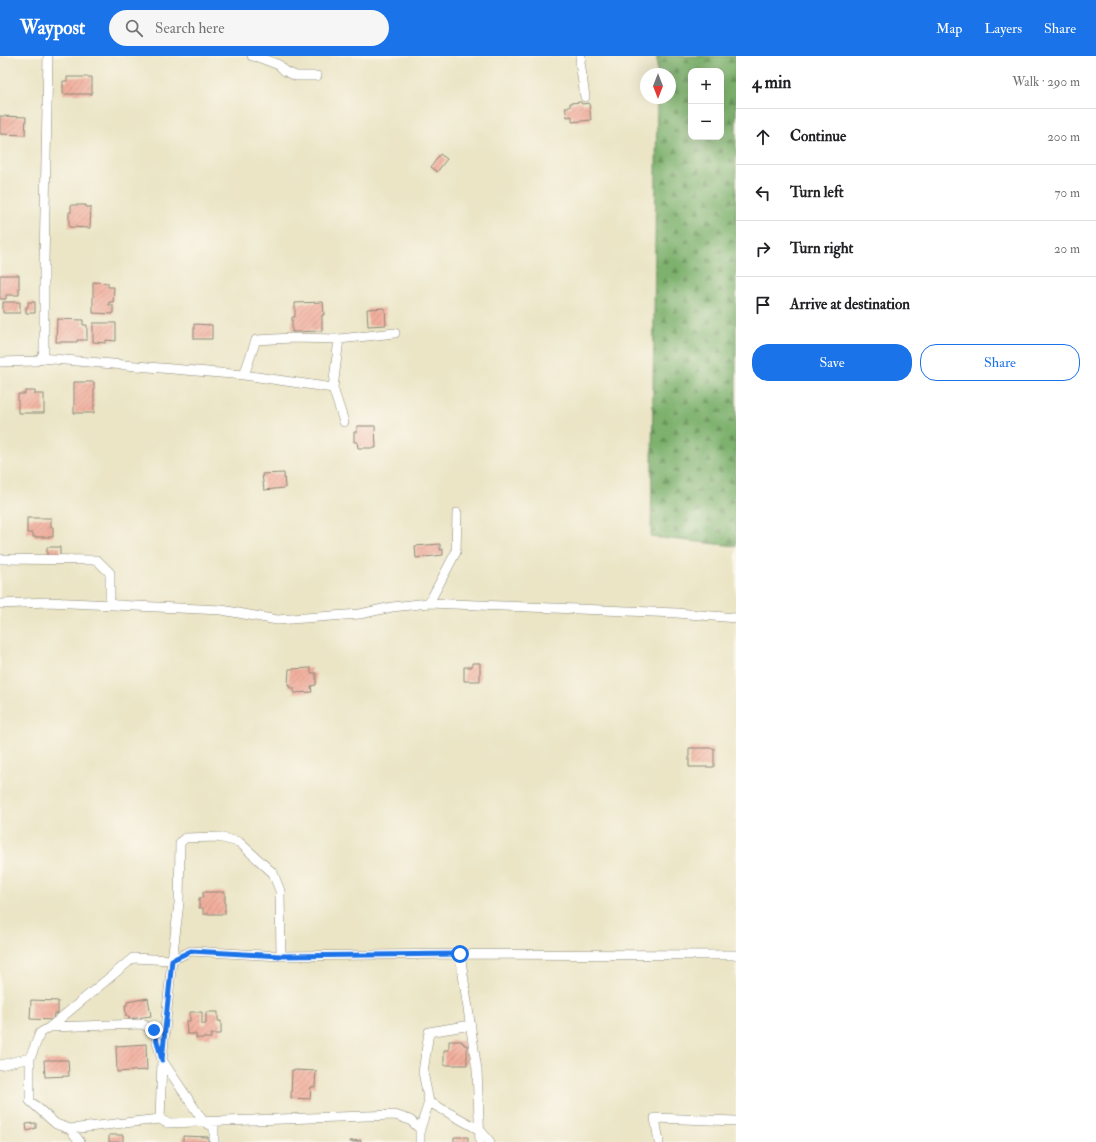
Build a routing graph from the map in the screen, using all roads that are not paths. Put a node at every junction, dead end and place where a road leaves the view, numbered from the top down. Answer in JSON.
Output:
{"nodes":[{"id":1,"x":48,"y":56,"type":"edge"},
{"id":2,"x":252,"y":56,"type":"edge"},
{"id":3,"x":581,"y":56,"type":"edge"},
{"id":4,"x":318,"y":76,"type":"dead end"},
{"id":5,"x":585,"y":98,"type":"dead end"},
{"id":6,"x":395,"y":333,"type":"dead end"},
{"id":7,"x":339,"y":338,"type":"junction"},
{"id":8,"x":41,"y":358,"type":"junction"},
{"id":9,"x":0,"y":362,"type":"edge"},
{"id":10,"x":244,"y":375,"type":"junction"},
{"id":11,"x":333,"y":388,"type":"junction"},
{"id":12,"x":344,"y":422,"type":"dead end"},
{"id":13,"x":458,"y":513,"type":"dead end"},
{"id":14,"x":0,"y":559,"type":"edge"},
{"id":15,"x":429,"y":603,"type":"junction"},
{"id":16,"x":0,"y":604,"type":"edge"},
{"id":17,"x":110,"y":604,"type":"junction"},
{"id":18,"x":736,"y":618,"type":"edge"},
{"id":19,"x":460,"y":954,"type":"junction"},
{"id":20,"x":281,"y":956,"type":"junction"},
{"id":21,"x":736,"y":956,"type":"edge"},
{"id":22,"x":172,"y":960,"type":"junction"},
{"id":23,"x":471,"y":1025,"type":"junction"},
{"id":24,"x":50,"y":1027,"type":"junction"},
{"id":25,"x":30,"y":1058,"type":"junction"},
{"id":26,"x":162,"y":1060,"type":"junction"},
{"id":27,"x":0,"y":1065,"type":"edge"},
{"id":28,"x":429,"y":1102,"type":"junction"},
{"id":29,"x":160,"y":1119,"type":"junction"},
{"id":30,"x":736,"y":1121,"type":"edge"},
{"id":31,"x":203,"y":1122,"type":"junction"},
{"id":32,"x":70,"y":1129,"type":"junction"},
{"id":33,"x":420,"y":1129,"type":"junction"},
{"id":34,"x":480,"y":1130,"type":"junction"},
{"id":35,"x":80,"y":1142,"type":"edge"},
{"id":36,"x":214,"y":1142,"type":"edge"},
{"id":37,"x":420,"y":1142,"type":"edge"},
{"id":38,"x":480,"y":1142,"type":"edge"},
{"id":39,"x":490,"y":1142,"type":"edge"},
{"id":40,"x":659,"y":1142,"type":"edge"}],
"edges":[{"from":1,"to":8,"type":"street"},
{"from":2,"to":4,"type":"street"},
{"from":3,"to":5,"type":"street"},
{"from":6,"to":7,"type":"street"},
{"from":7,"to":10,"type":"street"},
{"from":7,"to":11,"type":"street"},
{"from":8,"to":9,"type":"street"},
{"from":8,"to":10,"type":"street"},
{"from":10,"to":11,"type":"street"},
{"from":11,"to":12,"type":"street"},
{"from":13,"to":15,"type":"street"},
{"from":14,"to":17,"type":"street"},
{"from":15,"to":17,"type":"street"},
{"from":15,"to":18,"type":"street"},
{"from":16,"to":17,"type":"street"},
{"from":19,"to":20,"type":"street"},
{"from":19,"to":21,"type":"street"},
{"from":19,"to":23,"type":"street"},
{"from":20,"to":22,"type":"street"},
{"from":20,"to":22,"type":"street"},
{"from":22,"to":24,"type":"street"},
{"from":22,"to":26,"type":"street"},
{"from":23,"to":28,"type":"street"},
{"from":23,"to":34,"type":"street"},
{"from":24,"to":25,"type":"street"},
{"from":24,"to":26,"type":"street"},
{"from":25,"to":27,"type":"street"},
{"from":25,"to":32,"type":"street"},
{"from":26,"to":29,"type":"street"},
{"from":26,"to":31,"type":"street"},
{"from":28,"to":33,"type":"street"},
{"from":28,"to":34,"type":"street"},
{"from":29,"to":31,"type":"street"},
{"from":29,"to":32,"type":"street"},
{"from":30,"to":40,"type":"street"},
{"from":31,"to":33,"type":"street"},
{"from":31,"to":36,"type":"street"},
{"from":32,"to":35,"type":"street"},
{"from":33,"to":37,"type":"street"},
{"from":34,"to":38,"type":"street"},
{"from":34,"to":39,"type":"street"}]}
